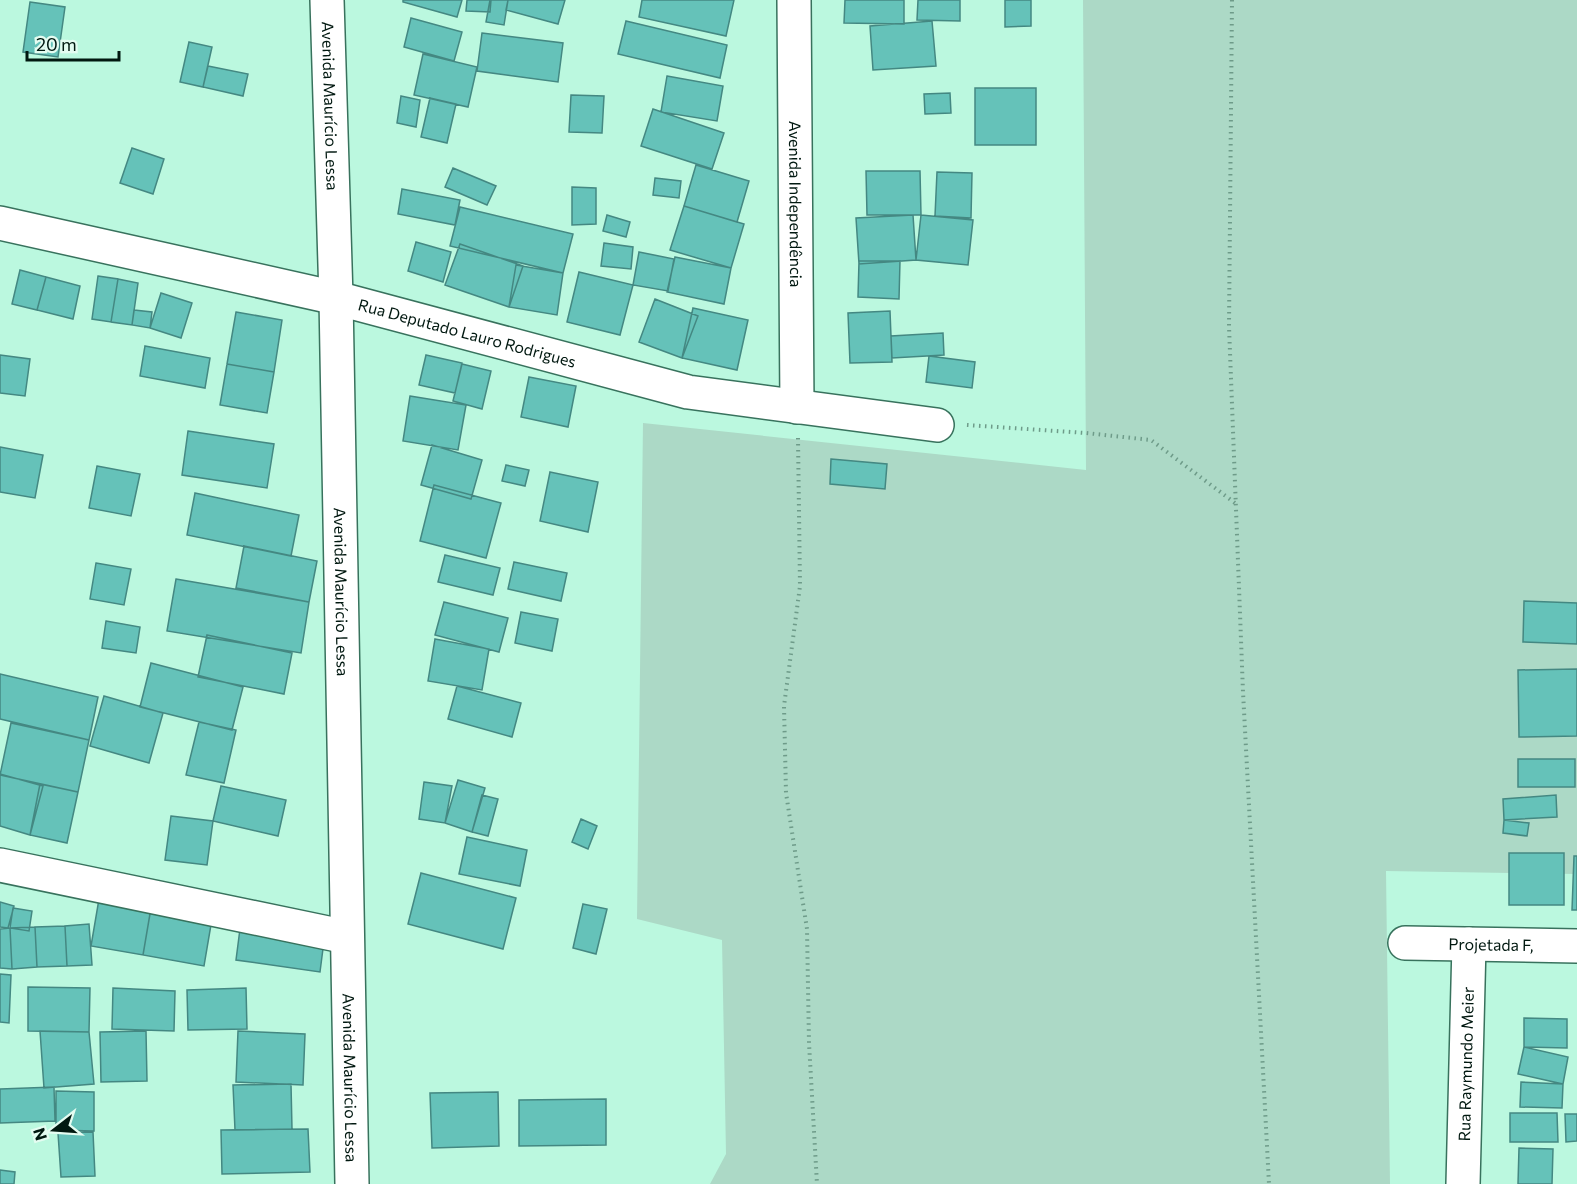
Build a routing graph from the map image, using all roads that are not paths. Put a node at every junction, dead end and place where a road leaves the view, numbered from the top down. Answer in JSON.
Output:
{"nodes":[{"id":1,"x":327,"y":0,"type":"edge"},
{"id":2,"x":794,"y":0,"type":"edge"},
{"id":3,"x":0,"y":223,"type":"edge"},
{"id":4,"x":336,"y":298,"type":"junction"},
{"id":5,"x":797,"y":407,"type":"junction"},
{"id":6,"x":937,"y":425,"type":"road end"},
{"id":7,"x":0,"y":865,"type":"edge"},
{"id":8,"x":347,"y":937,"type":"junction"},
{"id":9,"x":1405,"y":943,"type":"dead end"},
{"id":10,"x":1469,"y":944,"type":"junction"},
{"id":11,"x":1577,"y":946,"type":"edge"},
{"id":12,"x":352,"y":1184,"type":"edge"},
{"id":13,"x":1463,"y":1184,"type":"edge"}],
"edges":[{"from":1,"to":4,"type":"street","name":"Avenida Maurício Lessa"},
{"from":2,"to":5,"type":"street","name":"Avenida Independência"},
{"from":3,"to":4,"type":"street","name":"Rua Deputado Lauro Rodrigues"},
{"from":4,"to":5,"type":"street","name":"Rua Deputado Lauro Rodrigues"},
{"from":4,"to":8,"type":"street","name":"Avenida Maurício Lessa"},
{"from":5,"to":6,"type":"street","name":"Rua Deputado Lauro Rodrigues"},
{"from":7,"to":8,"type":"street"},
{"from":8,"to":12,"type":"street","name":"Avenida Maurício Lessa"},
{"from":9,"to":10,"type":"street","name":"Projetada F,"},
{"from":10,"to":11,"type":"street","name":"Projetada F,"},
{"from":10,"to":13,"type":"street","name":"Rua Raymundo Meier"}]}
